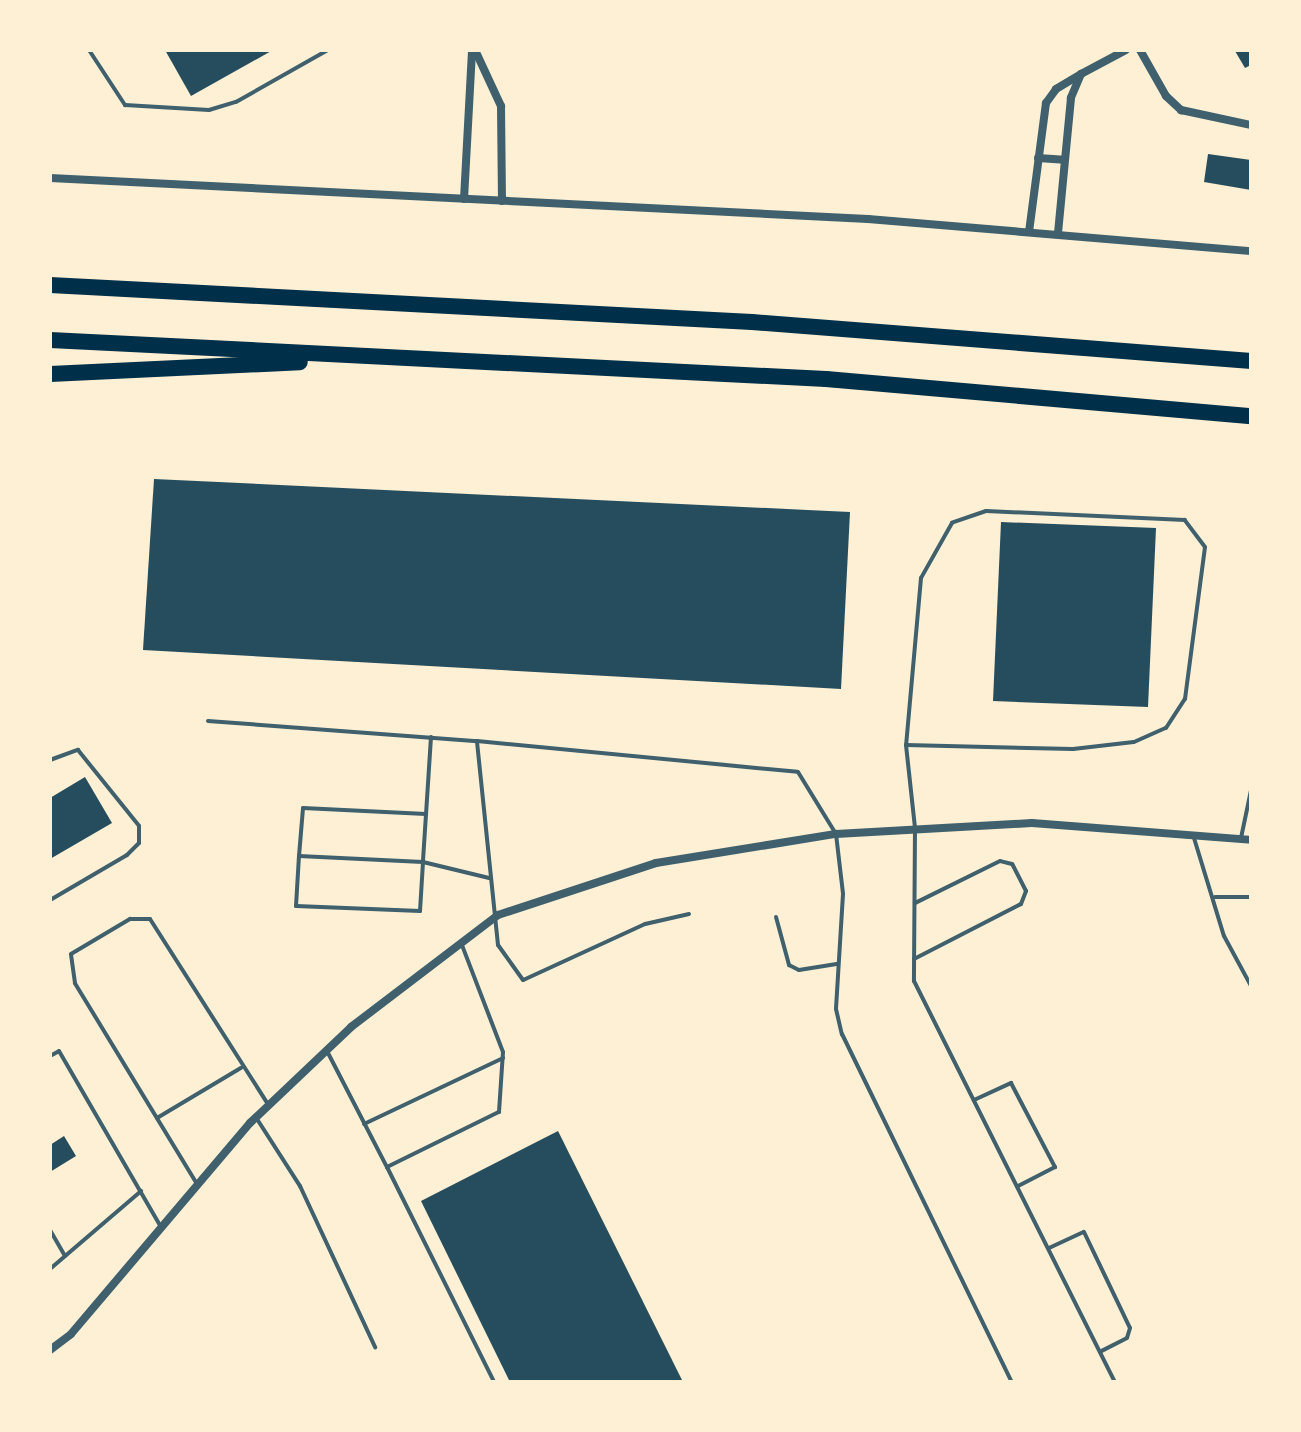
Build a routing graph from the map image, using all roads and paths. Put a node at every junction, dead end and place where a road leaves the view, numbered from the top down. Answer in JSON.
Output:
{"nodes":[{"id":1,"x":89,"y":50,"type":"edge"},
{"id":2,"x":328,"y":50,"type":"edge"},
{"id":3,"x":474,"y":50,"type":"edge"},
{"id":4,"x":1126,"y":50,"type":"edge"},
{"id":5,"x":1140,"y":50,"type":"edge"},
{"id":6,"x":1081,"y":74,"type":"junction"},
{"id":7,"x":1251,"y":125,"type":"edge"},
{"id":8,"x":1038,"y":158,"type":"junction"},
{"id":9,"x":1064,"y":160,"type":"junction"},
{"id":10,"x":50,"y":178,"type":"edge"},
{"id":11,"x":464,"y":199,"type":"junction"},
{"id":12,"x":502,"y":201,"type":"junction"},
{"id":13,"x":1029,"y":232,"type":"junction"},
{"id":14,"x":1058,"y":234,"type":"junction"},
{"id":15,"x":1251,"y":251,"type":"edge"},
{"id":16,"x":50,"y":285,"type":"edge"},
{"id":17,"x":50,"y":340,"type":"edge"},
{"id":18,"x":400,"y":358,"type":"junction"},
{"id":19,"x":1251,"y":361,"type":"edge"},
{"id":20,"x":50,"y":374,"type":"edge"},
{"id":21,"x":1251,"y":416,"type":"edge"},
{"id":22,"x":208,"y":721,"type":"dead end"},
{"id":23,"x":431,"y":737,"type":"junction"},
{"id":24,"x":477,"y":741,"type":"junction"},
{"id":25,"x":906,"y":745,"type":"junction"},
{"id":26,"x":50,"y":760,"type":"edge"},
{"id":27,"x":1251,"y":790,"type":"edge"},
{"id":28,"x":426,"y":814,"type":"junction"},
{"id":29,"x":915,"y":828,"type":"junction"},
{"id":30,"x":1192,"y":832,"type":"junction"},
{"id":31,"x":836,"y":834,"type":"junction"},
{"id":32,"x":1241,"y":838,"type":"junction"},
{"id":33,"x":1251,"y":840,"type":"edge"},
{"id":34,"x":299,"y":856,"type":"junction"},
{"id":35,"x":423,"y":862,"type":"junction"},
{"id":36,"x":489,"y":878,"type":"junction"},
{"id":37,"x":1215,"y":897,"type":"junction"},
{"id":38,"x":1251,"y":897,"type":"edge"},
{"id":39,"x":50,"y":900,"type":"edge"},
{"id":40,"x":915,"y":903,"type":"junction"},
{"id":41,"x":689,"y":914,"type":"dead end"},
{"id":42,"x":498,"y":915,"type":"junction"},
{"id":43,"x":776,"y":917,"type":"dead end"},
{"id":44,"x":462,"y":942,"type":"junction"},
{"id":45,"x":914,"y":959,"type":"junction"},
{"id":46,"x":837,"y":964,"type":"junction"},
{"id":47,"x":1251,"y":986,"type":"edge"},
{"id":48,"x":326,"y":1051,"type":"junction"},
{"id":49,"x":50,"y":1056,"type":"edge"},
{"id":50,"x":503,"y":1058,"type":"junction"},
{"id":51,"x":241,"y":1068,"type":"junction"},
{"id":52,"x":974,"y":1100,"type":"junction"},
{"id":53,"x":269,"y":1105,"type":"junction"},
{"id":54,"x":256,"y":1117,"type":"junction"},
{"id":55,"x":157,"y":1118,"type":"junction"},
{"id":56,"x":364,"y":1124,"type":"junction"},
{"id":57,"x":387,"y":1167,"type":"junction"},
{"id":58,"x":198,"y":1185,"type":"junction"},
{"id":59,"x":1018,"y":1186,"type":"junction"},
{"id":60,"x":141,"y":1191,"type":"junction"},
{"id":61,"x":161,"y":1227,"type":"junction"},
{"id":62,"x":50,"y":1230,"type":"edge"},
{"id":63,"x":1049,"y":1248,"type":"junction"},
{"id":64,"x":65,"y":1256,"type":"junction"},
{"id":65,"x":50,"y":1269,"type":"edge"},
{"id":66,"x":375,"y":1347,"type":"dead end"},
{"id":67,"x":50,"y":1350,"type":"edge"},
{"id":68,"x":1100,"y":1352,"type":"junction"},
{"id":69,"x":494,"y":1382,"type":"edge"},
{"id":70,"x":1012,"y":1382,"type":"edge"},
{"id":71,"x":1115,"y":1382,"type":"edge"}],
"edges":[{"from":1,"to":2,"type":"lane"},
{"from":3,"to":11,"type":"street"},
{"from":3,"to":12,"type":"street"},
{"from":4,"to":6,"type":"street"},
{"from":5,"to":7,"type":"street"},
{"from":6,"to":8,"type":"street"},
{"from":6,"to":9,"type":"street"},
{"from":8,"to":9,"type":"street"},
{"from":8,"to":13,"type":"street"},
{"from":9,"to":14,"type":"street"},
{"from":10,"to":11,"type":"street"},
{"from":11,"to":12,"type":"street"},
{"from":12,"to":13,"type":"street"},
{"from":13,"to":14,"type":"street"},
{"from":14,"to":15,"type":"street"},
{"from":16,"to":19,"type":"highway"},
{"from":17,"to":18,"type":"highway"},
{"from":18,"to":20,"type":"highway"},
{"from":18,"to":21,"type":"highway"},
{"from":22,"to":23,"type":"lane"},
{"from":23,"to":24,"type":"lane"},
{"from":23,"to":28,"type":"lane"},
{"from":24,"to":31,"type":"lane"},
{"from":24,"to":36,"type":"lane"},
{"from":25,"to":25,"type":"lane"},
{"from":25,"to":29,"type":"lane"},
{"from":26,"to":39,"type":"lane"},
{"from":27,"to":32,"type":"lane"},
{"from":28,"to":34,"type":"lane"},
{"from":28,"to":35,"type":"lane"},
{"from":29,"to":30,"type":"street"},
{"from":29,"to":31,"type":"street"},
{"from":29,"to":40,"type":"lane"},
{"from":30,"to":32,"type":"street"},
{"from":30,"to":37,"type":"lane"},
{"from":31,"to":42,"type":"street"},
{"from":31,"to":46,"type":"lane"},
{"from":32,"to":33,"type":"street"},
{"from":34,"to":35,"type":"lane"},
{"from":34,"to":35,"type":"lane"},
{"from":35,"to":36,"type":"lane"},
{"from":36,"to":42,"type":"lane"},
{"from":37,"to":38,"type":"lane"},
{"from":37,"to":47,"type":"lane"},
{"from":40,"to":45,"type":"lane"},
{"from":40,"to":45,"type":"lane"},
{"from":41,"to":42,"type":"lane"},
{"from":42,"to":44,"type":"street"},
{"from":43,"to":46,"type":"lane"},
{"from":44,"to":48,"type":"street"},
{"from":44,"to":50,"type":"lane"},
{"from":45,"to":52,"type":"lane"},
{"from":46,"to":70,"type":"lane"},
{"from":48,"to":53,"type":"street"},
{"from":48,"to":56,"type":"lane"},
{"from":49,"to":60,"type":"lane"},
{"from":50,"to":56,"type":"lane"},
{"from":50,"to":57,"type":"lane"},
{"from":51,"to":53,"type":"lane"},
{"from":51,"to":55,"type":"lane"},
{"from":51,"to":55,"type":"lane"},
{"from":52,"to":59,"type":"lane"},
{"from":52,"to":59,"type":"lane"},
{"from":53,"to":54,"type":"street"},
{"from":54,"to":58,"type":"street"},
{"from":54,"to":66,"type":"lane"},
{"from":55,"to":58,"type":"lane"},
{"from":56,"to":57,"type":"lane"},
{"from":57,"to":69,"type":"lane"},
{"from":58,"to":61,"type":"street"},
{"from":59,"to":63,"type":"lane"},
{"from":60,"to":61,"type":"lane"},
{"from":60,"to":64,"type":"lane"},
{"from":61,"to":67,"type":"street"},
{"from":62,"to":64,"type":"lane"},
{"from":63,"to":68,"type":"lane"},
{"from":63,"to":68,"type":"lane"},
{"from":64,"to":65,"type":"lane"},
{"from":68,"to":71,"type":"lane"}]}
